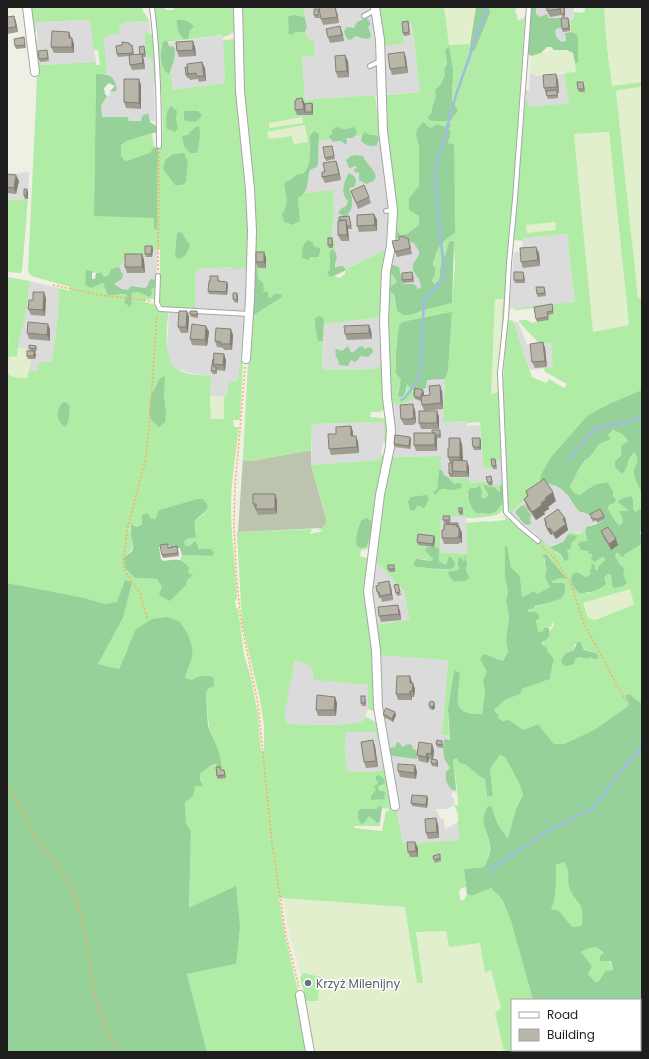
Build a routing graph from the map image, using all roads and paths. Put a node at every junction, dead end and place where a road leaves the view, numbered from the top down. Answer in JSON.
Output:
{"nodes":[{"id":1,"x":27,"y":7,"type":"edge"},
{"id":2,"x":152,"y":7,"type":"edge"},
{"id":3,"x":238,"y":7,"type":"edge"},
{"id":4,"x":529,"y":7,"type":"edge"},
{"id":5,"x":376,"y":9,"type":"edge"},
{"id":6,"x":364,"y":16,"type":"dead end"},
{"id":7,"x":380,"y":61,"type":"junction"},
{"id":8,"x":370,"y":66,"type":"dead end"},
{"id":9,"x":35,"y":72,"type":"dead end"},
{"id":10,"x":159,"y":146,"type":"joint"},
{"id":11,"x":158,"y":276,"type":"joint"},
{"id":12,"x":53,"y":285,"type":"dead end"},
{"id":13,"x":157,"y":304,"type":"junction"},
{"id":14,"x":249,"y":314,"type":"junction"},
{"id":15,"x":246,"y":359,"type":"joint"},
{"id":16,"x":538,"y":541,"type":"joint"},
{"id":17,"x":147,"y":618,"type":"dead end"},
{"id":18,"x":627,"y":703,"type":"dead end"},
{"id":19,"x":7,"y":787,"type":"edge"},
{"id":20,"x":395,"y":806,"type":"dead end"},
{"id":21,"x":300,"y":995,"type":"joint"},
{"id":22,"x":122,"y":1052,"type":"edge"},
{"id":23,"x":310,"y":1052,"type":"edge"}],
"edges":[{"from":1,"to":9,"type":"street"},
{"from":2,"to":10,"type":"lane"},
{"from":3,"to":14,"type":"street"},
{"from":4,"to":16,"type":"lane"},
{"from":5,"to":6,"type":"lane"},
{"from":5,"to":7,"type":"street"},
{"from":7,"to":8,"type":"lane"},
{"from":7,"to":20,"type":"street"},
{"from":10,"to":11,"type":"path"},
{"from":11,"to":13,"type":"lane"},
{"from":12,"to":13,"type":"path"},
{"from":13,"to":14,"type":"lane"},
{"from":13,"to":17,"type":"path"},
{"from":14,"to":15,"type":"street"},
{"from":15,"to":21,"type":"path"},
{"from":16,"to":18,"type":"path"},
{"from":19,"to":22,"type":"path"},
{"from":21,"to":23,"type":"street"}]}
